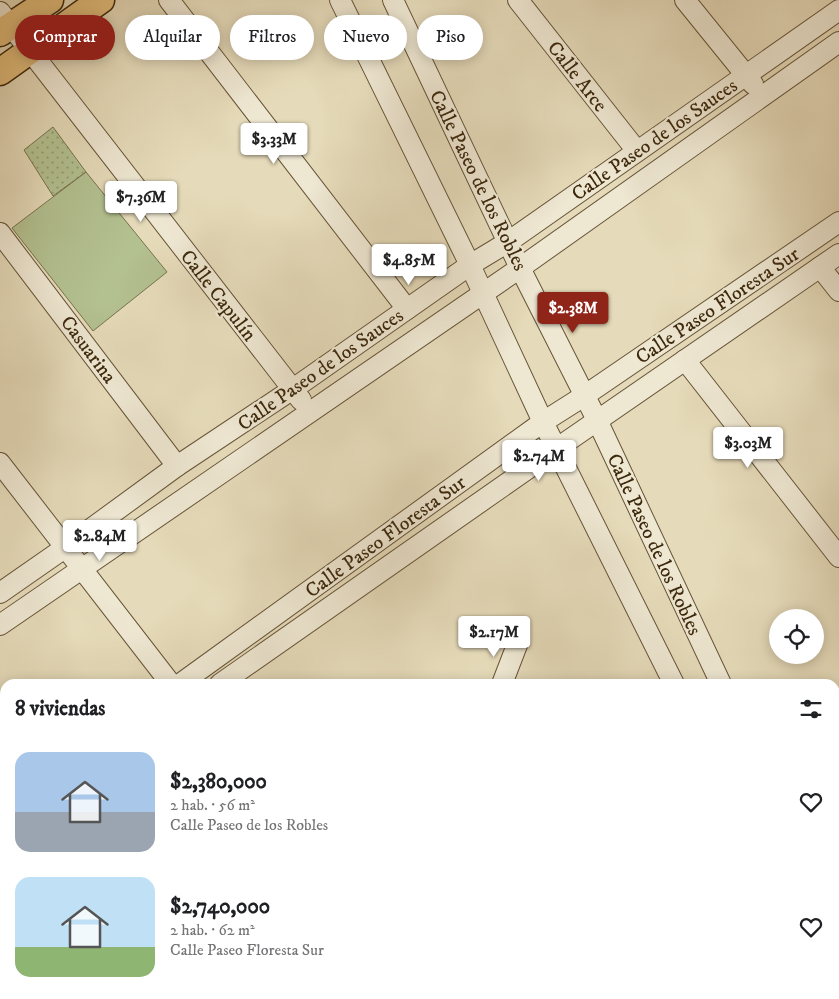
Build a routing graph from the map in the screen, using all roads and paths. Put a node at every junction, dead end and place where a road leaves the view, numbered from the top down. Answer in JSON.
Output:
{"nodes":[{"id":1,"x":50,"y":0,"type":"edge"},
{"id":2,"x":101,"y":0,"type":"edge"},
{"id":3,"x":169,"y":0,"type":"edge"},
{"id":4,"x":340,"y":0,"type":"edge"},
{"id":5,"x":393,"y":0,"type":"edge"},
{"id":6,"x":518,"y":0,"type":"edge"},
{"id":7,"x":685,"y":0,"type":"edge"},
{"id":8,"x":839,"y":10,"type":"edge"},
{"id":9,"x":80,"y":15,"type":"edge"},
{"id":10,"x":4,"y":24,"type":"edge"},
{"id":11,"x":15,"y":36,"type":"edge"},
{"id":12,"x":839,"y":42,"type":"edge"},
{"id":13,"x":17,"y":60,"type":"edge"},
{"id":14,"x":35,"y":60,"type":"edge"},
{"id":15,"x":0,"y":72,"type":"edge"},
{"id":16,"x":745,"y":75,"type":"junction"},
{"id":17,"x":762,"y":95,"type":"junction"},
{"id":18,"x":638,"y":151,"type":"junction"},
{"id":19,"x":839,"y":222,"type":"edge"},
{"id":20,"x":0,"y":233,"type":"edge"},
{"id":21,"x":508,"y":242,"type":"junction"},
{"id":22,"x":839,"y":254,"type":"edge"},
{"id":23,"x":470,"y":265,"type":"junction"},
{"id":24,"x":820,"y":267,"type":"junction"},
{"id":25,"x":520,"y":268,"type":"junction"},
{"id":26,"x":839,"y":291,"type":"edge"},
{"id":27,"x":483,"y":293,"type":"junction"},
{"id":28,"x":407,"y":308,"type":"junction"},
{"id":29,"x":684,"y":360,"type":"junction"},
{"id":30,"x":293,"y":389,"type":"junction"},
{"id":31,"x":584,"y":396,"type":"junction"},
{"id":32,"x":309,"y":412,"type":"junction"},
{"id":33,"x":597,"y":420,"type":"junction"},
{"id":34,"x":543,"y":422,"type":"junction"},
{"id":35,"x":556,"y":449,"type":"junction"},
{"id":36,"x":0,"y":463,"type":"edge"},
{"id":37,"x":177,"y":466,"type":"junction"},
{"id":38,"x":66,"y":548,"type":"junction"},
{"id":39,"x":839,"y":557,"type":"edge"},
{"id":40,"x":82,"y":568,"type":"junction"},
{"id":41,"x":0,"y":593,"type":"edge"},
{"id":42,"x":0,"y":625,"type":"edge"},
{"id":43,"x":248,"y":635,"type":"junction"},
{"id":44,"x":518,"y":646,"type":"dead end"},
{"id":45,"x":262,"y":654,"type":"junction"},
{"id":46,"x":168,"y":679,"type":"edge"},
{"id":47,"x":187,"y":679,"type":"edge"},
{"id":48,"x":227,"y":679,"type":"edge"},
{"id":49,"x":504,"y":679,"type":"edge"},
{"id":50,"x":671,"y":679,"type":"edge"},
{"id":51,"x":719,"y":679,"type":"edge"}],
"edges":[{"from":1,"to":10,"type":"main road"},
{"from":2,"to":9,"type":"main road"},
{"from":3,"to":28,"type":"street"},
{"from":4,"to":23,"type":"street"},
{"from":5,"to":21,"type":"street","name":"Calle Paseo de los Robles"},
{"from":6,"to":18,"type":"street","name":"Calle Arce"},
{"from":7,"to":16,"type":"street"},
{"from":8,"to":16,"type":"street","name":"Calle Paseo de los Sauces"},
{"from":10,"to":11,"type":"street","name":"Calle Capulín"},
{"from":12,"to":17,"type":"street","name":"Calle Paseo de los Sauces"},
{"from":13,"to":15,"type":"main road"},
{"from":14,"to":30,"type":"street","name":"Calle Capulín"},
{"from":16,"to":17,"type":"street"},
{"from":16,"to":18,"type":"street","name":"Calle Paseo de los Sauces"},
{"from":17,"to":25,"type":"street","name":"Calle Paseo de los Sauces"},
{"from":18,"to":21,"type":"street","name":"Calle Paseo de los Sauces"},
{"from":19,"to":31,"type":"street","name":"Calle Paseo Floresta Sur"},
{"from":20,"to":37,"type":"street","name":"Casuarina"},
{"from":21,"to":23,"type":"street","name":"Calle Paseo de los Sauces"},
{"from":21,"to":25,"type":"street","name":"Calle Paseo de los Robles"},
{"from":22,"to":24,"type":"street","name":"Calle Paseo Floresta Sur"},
{"from":23,"to":27,"type":"street"},
{"from":23,"to":28,"type":"street","name":"Calle Paseo de los Sauces"},
{"from":24,"to":26,"type":"street"},
{"from":24,"to":29,"type":"street","name":"Calle Paseo Floresta Sur"},
{"from":25,"to":27,"type":"street","name":"Calle Paseo de los Sauces"},
{"from":25,"to":31,"type":"street","name":"Calle Paseo de los Robles"},
{"from":27,"to":32,"type":"street","name":"Calle Paseo de los Sauces"},
{"from":27,"to":34,"type":"street"},
{"from":28,"to":30,"type":"street","name":"Calle Paseo de los Sauces"},
{"from":29,"to":33,"type":"street","name":"Calle Paseo Floresta Sur"},
{"from":29,"to":39,"type":"street"},
{"from":30,"to":32,"type":"street","name":"Calle Capulín"},
{"from":30,"to":37,"type":"street","name":"Calle Paseo de los Sauces"},
{"from":31,"to":33,"type":"street","name":"Calle Paseo de los Robles"},
{"from":31,"to":34,"type":"street","name":"Calle Paseo Floresta Sur"},
{"from":32,"to":40,"type":"street","name":"Calle Paseo de los Sauces"},
{"from":33,"to":35,"type":"street","name":"Calle Paseo Floresta Sur"},
{"from":33,"to":51,"type":"street","name":"Calle Paseo de los Robles"},
{"from":34,"to":35,"type":"street"},
{"from":34,"to":43,"type":"street","name":"Calle Paseo Floresta Sur"},
{"from":35,"to":45,"type":"street","name":"Calle Paseo Floresta Sur"},
{"from":35,"to":50,"type":"street"},
{"from":36,"to":38,"type":"street"},
{"from":37,"to":38,"type":"street","name":"Calle Paseo de los Sauces"},
{"from":38,"to":40,"type":"street"},
{"from":38,"to":41,"type":"street","name":"Calle Paseo de los Sauces"},
{"from":40,"to":42,"type":"street","name":"Calle Paseo de los Sauces"},
{"from":40,"to":46,"type":"street"},
{"from":43,"to":45,"type":"street"},
{"from":43,"to":47,"type":"street","name":"Calle Paseo Floresta Sur"},
{"from":44,"to":49,"type":"street"},
{"from":45,"to":48,"type":"street","name":"Calle Paseo Floresta Sur"}]}
